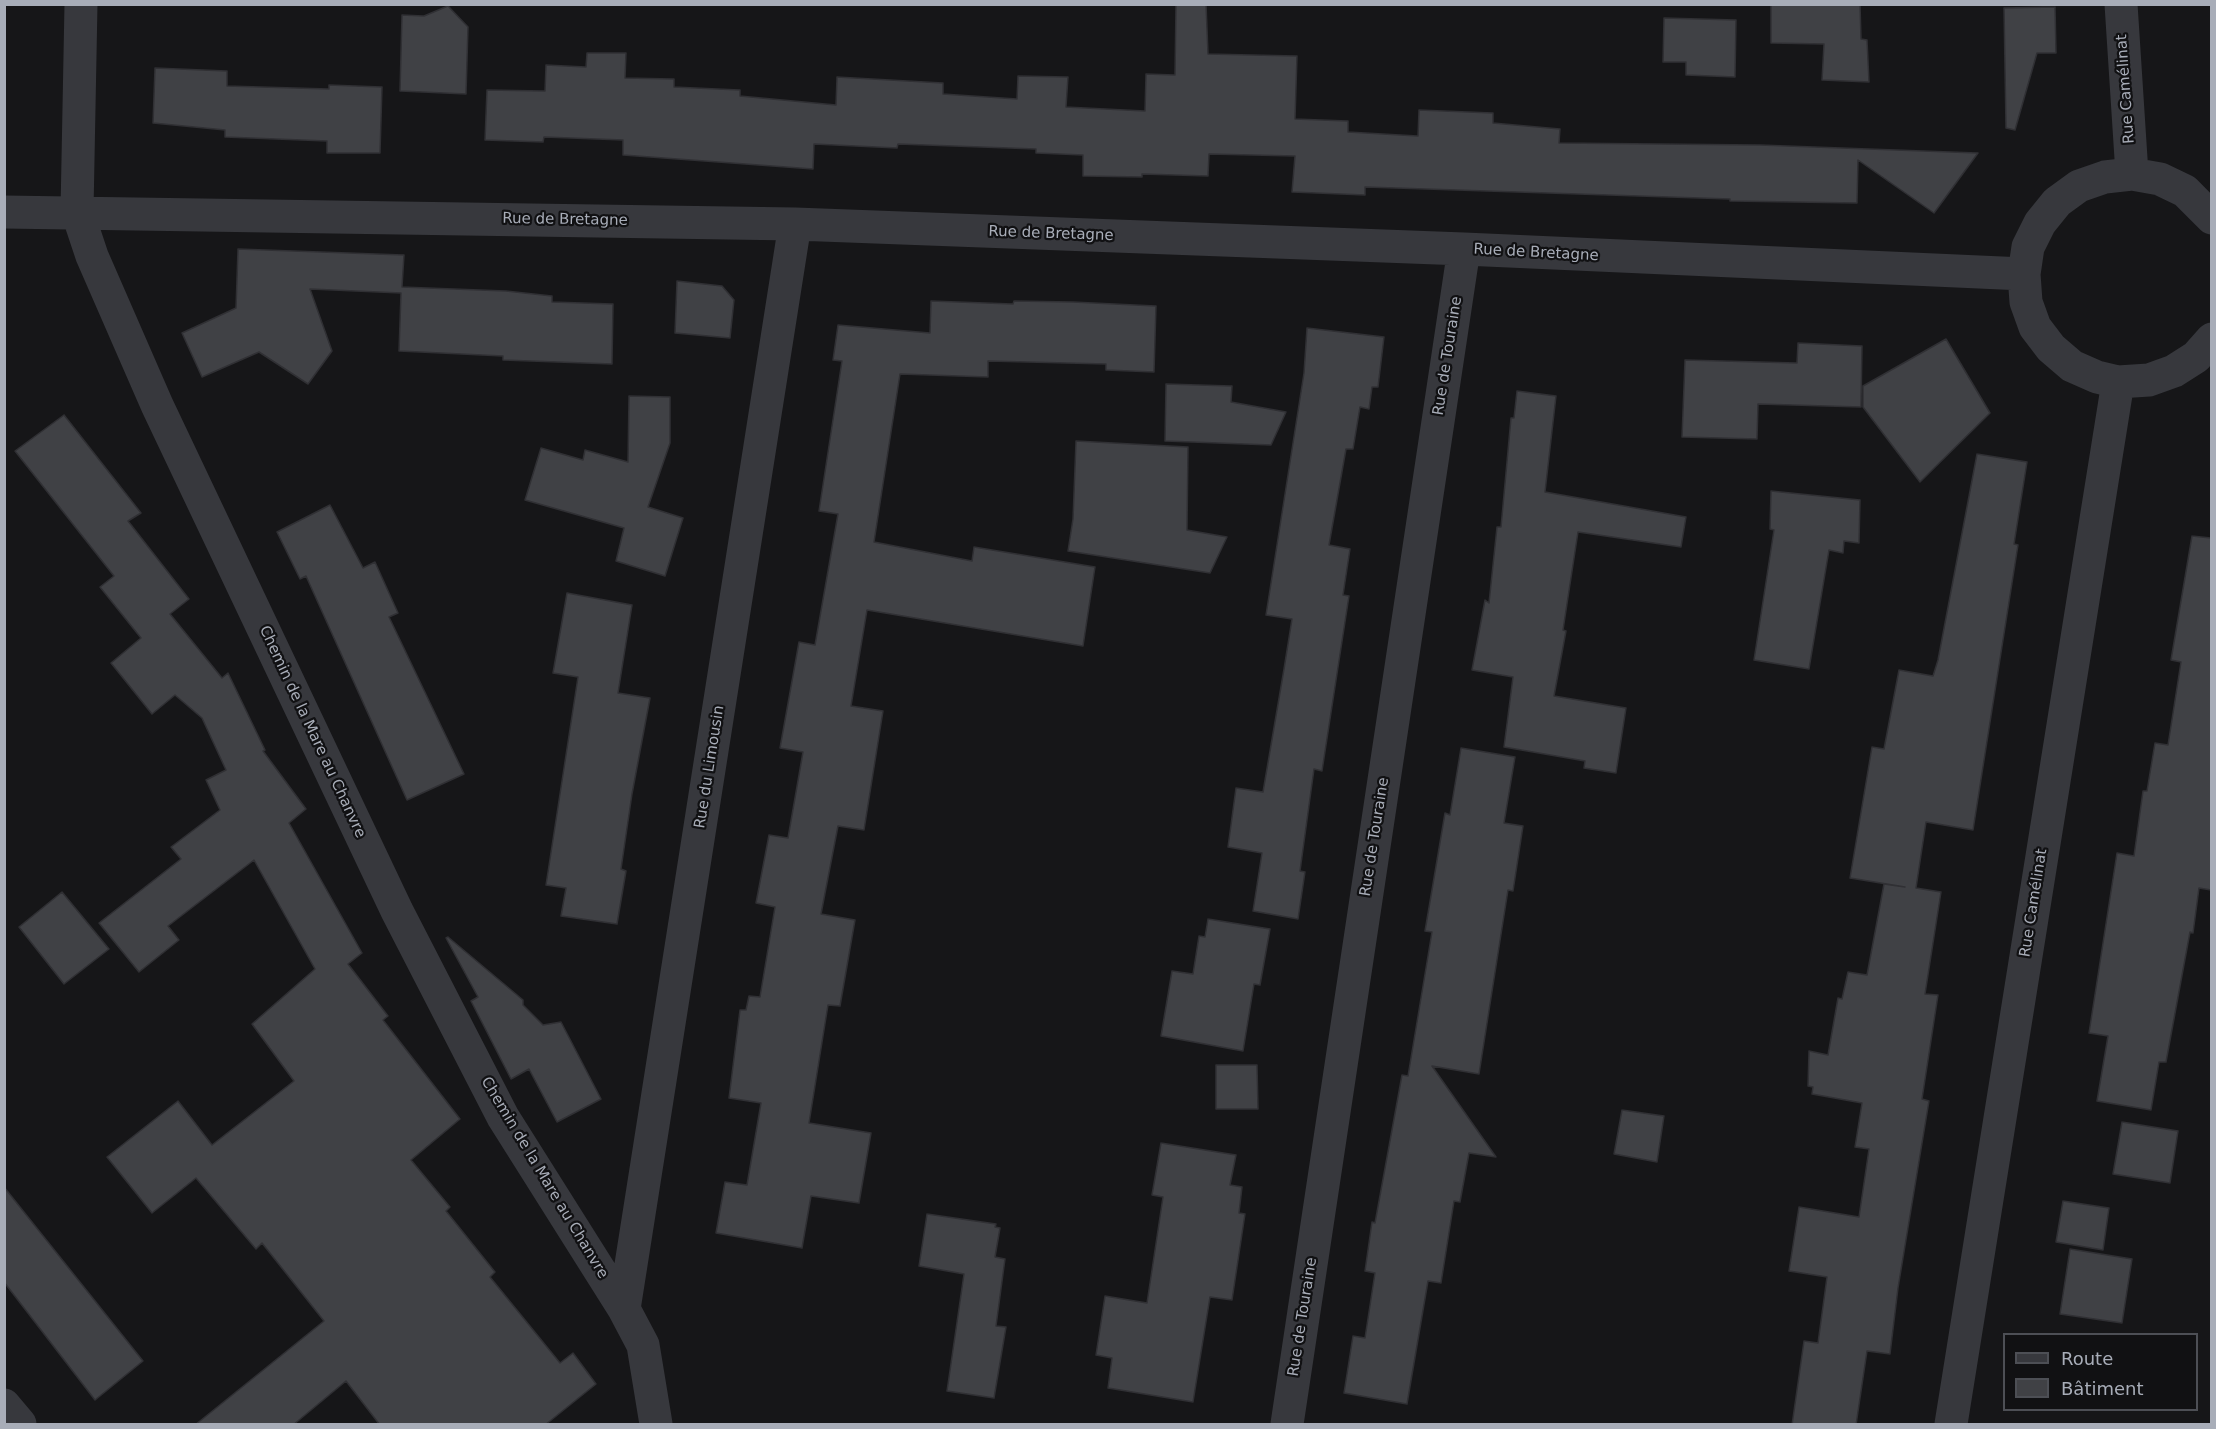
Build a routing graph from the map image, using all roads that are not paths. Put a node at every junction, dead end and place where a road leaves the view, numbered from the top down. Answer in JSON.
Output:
{"nodes":[{"id":1,"x":81,"y":4,"type":"edge"},
{"id":2,"x":2121,"y":4,"type":"edge"},
{"id":3,"x":2132,"y":174,"type":"junction"},
{"id":4,"x":77,"y":211,"type":"junction"},
{"id":5,"x":4,"y":212,"type":"edge"},
{"id":6,"x":2211,"y":218,"type":"edge"},
{"id":7,"x":795,"y":224,"type":"junction"},
{"id":8,"x":1464,"y":249,"type":"junction"},
{"id":9,"x":2024,"y":274,"type":"junction"},
{"id":10,"x":2211,"y":339,"type":"edge"},
{"id":11,"x":2118,"y":382,"type":"junction"},
{"id":12,"x":624,"y":1309,"type":"junction"},
{"id":13,"x":4,"y":1405,"type":"edge"},
{"id":14,"x":20,"y":1425,"type":"edge"},
{"id":15,"x":656,"y":1425,"type":"edge"},
{"id":16,"x":1287,"y":1425,"type":"edge"},
{"id":17,"x":1951,"y":1425,"type":"edge"}],
"edges":[{"from":1,"to":4,"type":"street","name":"Chemin de la Mare au Chanvre"},
{"from":2,"to":3,"type":"street","name":"Rue Camélinat"},
{"from":3,"to":6,"type":"street"},
{"from":3,"to":9,"type":"street"},
{"from":4,"to":5,"type":"street","name":"Rue de Bretagne"},
{"from":4,"to":7,"type":"street","name":"Rue de Bretagne"},
{"from":4,"to":12,"type":"street","name":"Chemin de la Mare au Chanvre"},
{"from":7,"to":8,"type":"street","name":"Rue de Bretagne"},
{"from":7,"to":12,"type":"street","name":"Rue du Limousin"},
{"from":8,"to":9,"type":"street","name":"Rue de Bretagne"},
{"from":8,"to":16,"type":"street","name":"Rue de Touraine"},
{"from":9,"to":11,"type":"street"},
{"from":10,"to":11,"type":"street"},
{"from":11,"to":17,"type":"street","name":"Rue Camélinat"},
{"from":12,"to":15,"type":"street","name":"Chemin de la Mare au Chanvre"},
{"from":13,"to":14,"type":"street"}]}
